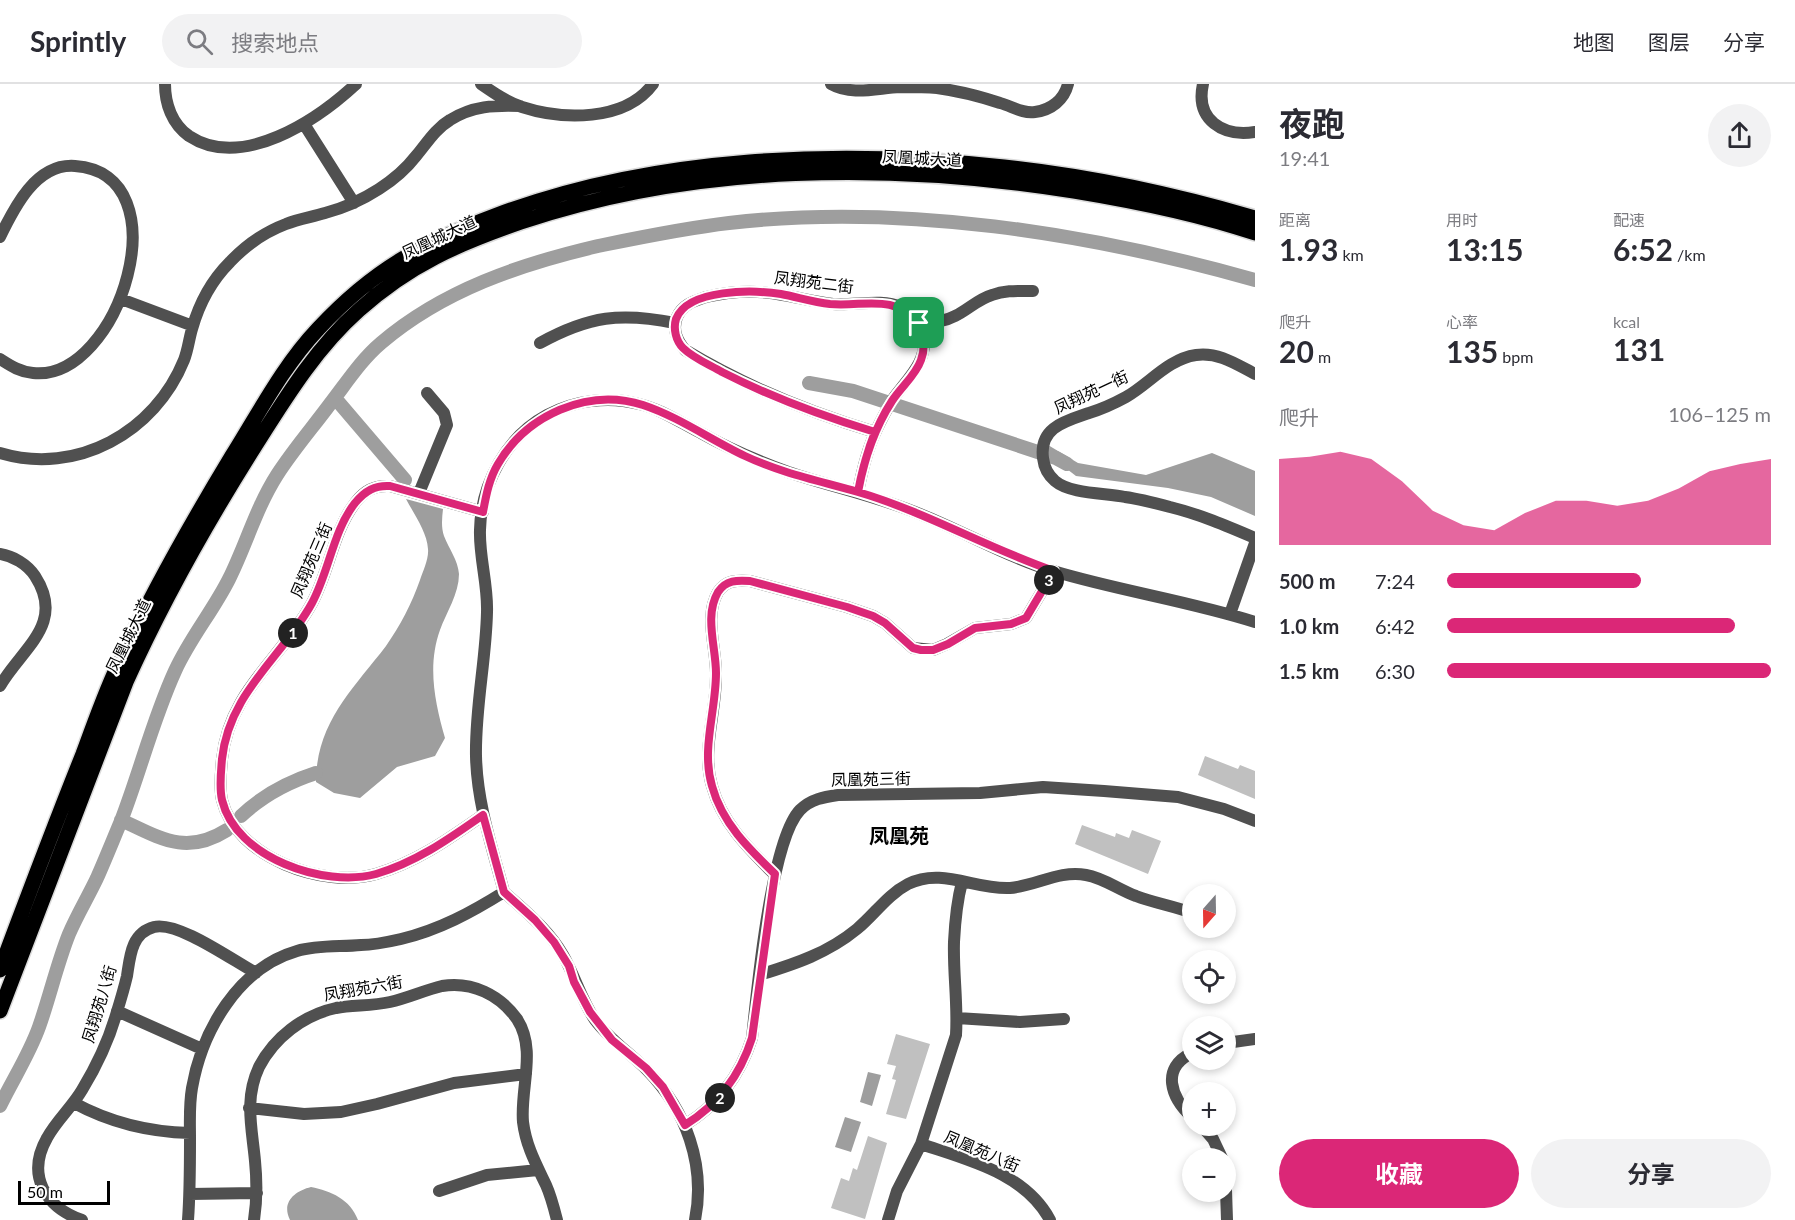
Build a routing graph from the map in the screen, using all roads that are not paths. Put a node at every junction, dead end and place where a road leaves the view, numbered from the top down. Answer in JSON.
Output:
{"nodes":[{"id":1,"x":165,"y":84,"type":"edge"},
{"id":2,"x":356,"y":84,"type":"edge"},
{"id":3,"x":481,"y":84,"type":"edge"},
{"id":4,"x":653,"y":84,"type":"edge"},
{"id":5,"x":831,"y":84,"type":"edge"},
{"id":6,"x":1068,"y":84,"type":"edge"},
{"id":7,"x":1203,"y":84,"type":"edge"},
{"id":8,"x":520,"y":106,"type":"junction"},
{"id":9,"x":304,"y":124,"type":"junction"},
{"id":10,"x":1255,"y":132,"type":"edge"},
{"id":11,"x":354,"y":203,"type":"junction"},
{"id":12,"x":1255,"y":218,"type":"edge"},
{"id":13,"x":1255,"y":233,"type":"edge"},
{"id":14,"x":0,"y":237,"type":"edge"},
{"id":15,"x":1033,"y":291,"type":"dead end"},
{"id":16,"x":121,"y":299,"type":"junction"},
{"id":17,"x":675,"y":323,"type":"junction"},
{"id":18,"x":919,"y":323,"type":"junction"},
{"id":19,"x":193,"y":326,"type":"junction"},
{"id":20,"x":540,"y":343,"type":"dead end"},
{"id":21,"x":0,"y":359,"type":"edge"},
{"id":22,"x":1255,"y":374,"type":"edge"},
{"id":23,"x":427,"y":393,"type":"dead end"},
{"id":24,"x":875,"y":432,"type":"junction"},
{"id":25,"x":0,"y":453,"type":"edge"},
{"id":26,"x":858,"y":492,"type":"junction"},
{"id":27,"x":419,"y":493,"type":"junction"},
{"id":28,"x":483,"y":512,"type":"junction"},
{"id":29,"x":1255,"y":538,"type":"edge"},
{"id":30,"x":1255,"y":543,"type":"edge"},
{"id":31,"x":0,"y":554,"type":"edge"},
{"id":32,"x":1054,"y":571,"type":"junction"},
{"id":33,"x":1230,"y":614,"type":"junction"},
{"id":34,"x":1255,"y":622,"type":"edge"},
{"id":35,"x":0,"y":686,"type":"edge"},
{"id":36,"x":483,"y":815,"type":"junction"},
{"id":37,"x":1255,"y":821,"type":"edge"},
{"id":38,"x":775,"y":874,"type":"junction"},
{"id":39,"x":962,"y":882,"type":"junction"},
{"id":40,"x":504,"y":892,"type":"junction"},
{"id":41,"x":1182,"y":910,"type":"edge"},
{"id":42,"x":0,"y":970,"type":"edge"},
{"id":43,"x":255,"y":973,"type":"junction"},
{"id":44,"x":759,"y":975,"type":"junction"},
{"id":45,"x":0,"y":1011,"type":"edge"},
{"id":46,"x":117,"y":1011,"type":"junction"},
{"id":47,"x":957,"y":1018,"type":"junction"},
{"id":48,"x":1064,"y":1019,"type":"dead end"},
{"id":49,"x":1255,"y":1039,"type":"edge"},
{"id":50,"x":1236,"y":1042,"type":"edge"},
{"id":51,"x":202,"y":1050,"type":"junction"},
{"id":52,"x":1182,"y":1059,"type":"edge"},
{"id":53,"x":526,"y":1074,"type":"junction"},
{"id":54,"x":74,"y":1103,"type":"junction"},
{"id":55,"x":1182,"y":1106,"type":"edge"},
{"id":56,"x":249,"y":1108,"type":"junction"},
{"id":57,"x":685,"y":1125,"type":"junction"},
{"id":58,"x":190,"y":1133,"type":"junction"},
{"id":59,"x":921,"y":1144,"type":"junction"},
{"id":60,"x":538,"y":1170,"type":"junction"},
{"id":61,"x":439,"y":1191,"type":"dead end"},
{"id":62,"x":256,"y":1193,"type":"junction"},
{"id":63,"x":190,"y":1194,"type":"junction"},
{"id":64,"x":1226,"y":1202,"type":"edge"},
{"id":65,"x":82,"y":1220,"type":"edge"},
{"id":66,"x":188,"y":1220,"type":"edge"},
{"id":67,"x":254,"y":1220,"type":"edge"},
{"id":68,"x":557,"y":1220,"type":"edge"},
{"id":69,"x":695,"y":1220,"type":"edge"},
{"id":70,"x":888,"y":1220,"type":"edge"},
{"id":71,"x":1050,"y":1220,"type":"edge"},
{"id":72,"x":1227,"y":1220,"type":"edge"}],
"edges":[{"from":1,"to":9,"type":"street"},
{"from":2,"to":9,"type":"street"},
{"from":3,"to":8,"type":"street"},
{"from":4,"to":8,"type":"street"},
{"from":5,"to":6,"type":"street"},
{"from":7,"to":10,"type":"street"},
{"from":8,"to":11,"type":"street"},
{"from":9,"to":11,"type":"street"},
{"from":11,"to":19,"type":"street"},
{"from":12,"to":42,"type":"main road","name":"凤凰城大道"},
{"from":13,"to":45,"type":"main road","name":"凤凰城大道"},
{"from":14,"to":16,"type":"street"},
{"from":15,"to":18,"type":"street"},
{"from":16,"to":19,"type":"street"},
{"from":16,"to":21,"type":"street"},
{"from":17,"to":18,"type":"street","name":"凤翔苑二街"},
{"from":17,"to":20,"type":"street"},
{"from":17,"to":24,"type":"street"},
{"from":18,"to":24,"type":"street"},
{"from":19,"to":25,"type":"street"},
{"from":22,"to":29,"type":"street","name":"凤翔苑一街"},
{"from":23,"to":27,"type":"street"},
{"from":24,"to":26,"type":"street"},
{"from":26,"to":28,"type":"street"},
{"from":26,"to":32,"type":"street"},
{"from":27,"to":28,"type":"street","name":"凤翔苑三街"},
{"from":27,"to":36,"type":"street","name":"凤翔苑三街"},
{"from":28,"to":36,"type":"street"},
{"from":30,"to":33,"type":"street"},
{"from":31,"to":35,"type":"street"},
{"from":32,"to":33,"type":"street"},
{"from":32,"to":38,"type":"street"},
{"from":33,"to":34,"type":"street"},
{"from":36,"to":40,"type":"street"},
{"from":37,"to":38,"type":"street","name":"凤凰苑三街"},
{"from":38,"to":44,"type":"street","name":"凤凰苑三街"},
{"from":39,"to":41,"type":"street"},
{"from":39,"to":44,"type":"street"},
{"from":39,"to":47,"type":"street","name":"凤凰苑八街"},
{"from":40,"to":43,"type":"street"},
{"from":40,"to":57,"type":"street"},
{"from":43,"to":46,"type":"street","name":"凤翔苑八街"},
{"from":43,"to":51,"type":"street"},
{"from":44,"to":57,"type":"street","name":"凤凰苑三街"},
{"from":46,"to":51,"type":"street"},
{"from":46,"to":54,"type":"street","name":"凤翔苑八街"},
{"from":47,"to":48,"type":"street"},
{"from":47,"to":59,"type":"street","name":"凤凰苑八街"},
{"from":49,"to":50,"type":"street"},
{"from":51,"to":58,"type":"street"},
{"from":52,"to":55,"type":"street"},
{"from":53,"to":56,"type":"street"},
{"from":53,"to":56,"type":"street","name":"凤翔苑六街"},
{"from":53,"to":60,"type":"street"},
{"from":54,"to":58,"type":"street"},
{"from":54,"to":65,"type":"street","name":"凤翔苑八街"},
{"from":56,"to":62,"type":"street","name":"凤翔苑六街"},
{"from":57,"to":69,"type":"street"},
{"from":58,"to":63,"type":"street"},
{"from":59,"to":70,"type":"street","name":"凤凰苑八街"},
{"from":59,"to":71,"type":"street","name":"凤凰苑八街"},
{"from":60,"to":61,"type":"street"},
{"from":60,"to":68,"type":"street"},
{"from":62,"to":63,"type":"street"},
{"from":62,"to":67,"type":"street","name":"凤翔苑六街"},
{"from":63,"to":66,"type":"street"},
{"from":64,"to":72,"type":"street"}]}
